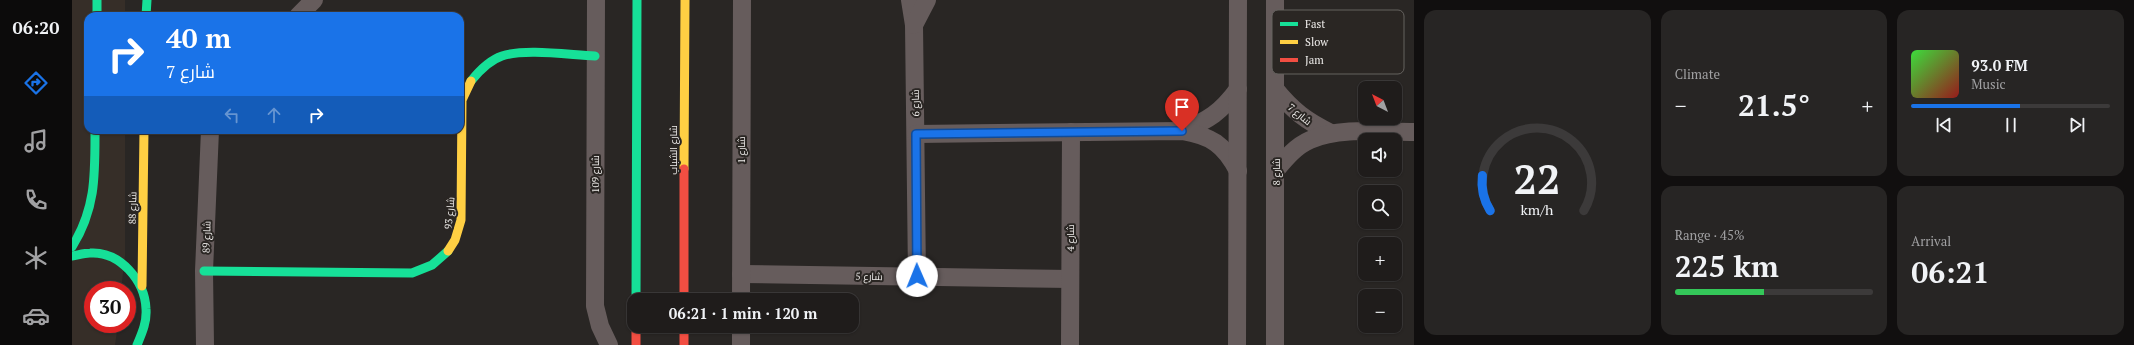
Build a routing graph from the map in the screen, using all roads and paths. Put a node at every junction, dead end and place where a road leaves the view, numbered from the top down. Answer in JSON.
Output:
{"nodes":[{"id":1,"x":97,"y":0,"type":"edge"},
{"id":2,"x":147,"y":0,"type":"edge"},
{"id":3,"x":314,"y":0,"type":"edge"},
{"id":4,"x":596,"y":0,"type":"edge"},
{"id":5,"x":637,"y":0,"type":"edge"},
{"id":6,"x":685,"y":0,"type":"edge"},
{"id":7,"x":742,"y":0,"type":"edge"},
{"id":8,"x":910,"y":0,"type":"edge"},
{"id":9,"x":927,"y":0,"type":"edge"},
{"id":10,"x":1238,"y":0,"type":"edge"},
{"id":11,"x":97,"y":12,"type":"edge"},
{"id":12,"x":146,"y":12,"type":"edge"},
{"id":13,"x":302,"y":12,"type":"edge"},
{"id":14,"x":914,"y":25,"type":"junction"},
{"id":15,"x":595,"y":56,"type":"junction"},
{"id":16,"x":1275,"y":74,"type":"edge"},
{"id":17,"x":1275,"y":88,"type":"junction"},
{"id":18,"x":1238,"y":89,"type":"junction"},
{"id":19,"x":464,"y":96,"type":"edge"},
{"id":20,"x":1182,"y":131,"type":"junction"},
{"id":21,"x":1071,"y":132,"type":"junction"},
{"id":22,"x":1414,"y":132,"type":"edge"},
{"id":23,"x":1331,"y":133,"type":"junction"},
{"id":24,"x":95,"y":134,"type":"edge"},
{"id":25,"x":144,"y":134,"type":"edge"},
{"id":26,"x":210,"y":134,"type":"edge"},
{"id":27,"x":462,"y":134,"type":"edge"},
{"id":28,"x":916,"y":134,"type":"junction"},
{"id":29,"x":1276,"y":170,"type":"junction"},
{"id":30,"x":1238,"y":171,"type":"junction"},
{"id":31,"x":72,"y":247,"type":"edge"},
{"id":32,"x":72,"y":256,"type":"edge"},
{"id":33,"x":204,"y":271,"type":"junction"},
{"id":34,"x":741,"y":274,"type":"junction"},
{"id":35,"x":917,"y":276,"type":"junction"},
{"id":36,"x":1070,"y":278,"type":"junction"},
{"id":37,"x":142,"y":286,"type":"junction"},
{"id":38,"x":636,"y":293,"type":"edge"},
{"id":39,"x":684,"y":293,"type":"edge"},
{"id":40,"x":741,"y":293,"type":"edge"},
{"id":41,"x":636,"y":333,"type":"edge"},
{"id":42,"x":684,"y":333,"type":"edge"},
{"id":43,"x":741,"y":333,"type":"edge"},
{"id":44,"x":137,"y":345,"type":"edge"},
{"id":45,"x":205,"y":345,"type":"edge"},
{"id":46,"x":609,"y":345,"type":"edge"},
{"id":47,"x":636,"y":345,"type":"edge"},
{"id":48,"x":684,"y":345,"type":"edge"},
{"id":49,"x":741,"y":345,"type":"edge"},
{"id":50,"x":1070,"y":345,"type":"edge"},
{"id":51,"x":1237,"y":345,"type":"edge"},
{"id":52,"x":1275,"y":345,"type":"edge"}],
"edges":[{"from":1,"to":11,"type":"street"},
{"from":2,"to":12,"type":"street"},
{"from":3,"to":13,"type":"street"},
{"from":4,"to":15,"type":"street","name":"شارع 109"},
{"from":5,"to":38,"type":"street"},
{"from":6,"to":39,"type":"street","name":"شارع الشباب"},
{"from":7,"to":34,"type":"street","name":"شارع 1"},
{"from":8,"to":14,"type":"street","name":"شارع 6"},
{"from":9,"to":14,"type":"street","name":"شارع 6"},
{"from":10,"to":18,"type":"street"},
{"from":14,"to":28,"type":"street","name":"شارع 6"},
{"from":15,"to":19,"type":"street","name":"شارع 93"},
{"from":15,"to":46,"type":"street","name":"شارع 109"},
{"from":16,"to":17,"type":"street","name":"شارع 8"},
{"from":17,"to":23,"type":"street","name":"شارع 7"},
{"from":17,"to":29,"type":"street","name":"شارع 8"},
{"from":18,"to":20,"type":"street"},
{"from":18,"to":30,"type":"street"},
{"from":20,"to":21,"type":"street"},
{"from":20,"to":30,"type":"street"},
{"from":21,"to":28,"type":"street"},
{"from":21,"to":36,"type":"street","name":"شارع 4"},
{"from":22,"to":23,"type":"street","name":"شارع 7"},
{"from":23,"to":29,"type":"street","name":"شارع 7"},
{"from":24,"to":31,"type":"street"},
{"from":25,"to":37,"type":"street","name":"شارع 88"},
{"from":26,"to":33,"type":"street","name":"شارع 89"},
{"from":27,"to":33,"type":"street","name":"شارع 93"},
{"from":28,"to":35,"type":"street","name":"شارع 6"},
{"from":29,"to":52,"type":"street","name":"شارع 8"},
{"from":30,"to":51,"type":"street"},
{"from":32,"to":37,"type":"street"},
{"from":33,"to":45,"type":"street","name":"شارع 89"},
{"from":34,"to":35,"type":"street","name":"شارع 5"},
{"from":34,"to":40,"type":"street","name":"شارع 1"},
{"from":35,"to":36,"type":"street","name":"شارع 5"},
{"from":36,"to":50,"type":"street","name":"شارع 4"},
{"from":37,"to":44,"type":"street"},
{"from":41,"to":47,"type":"street"},
{"from":42,"to":48,"type":"street"},
{"from":43,"to":49,"type":"street"}]}
